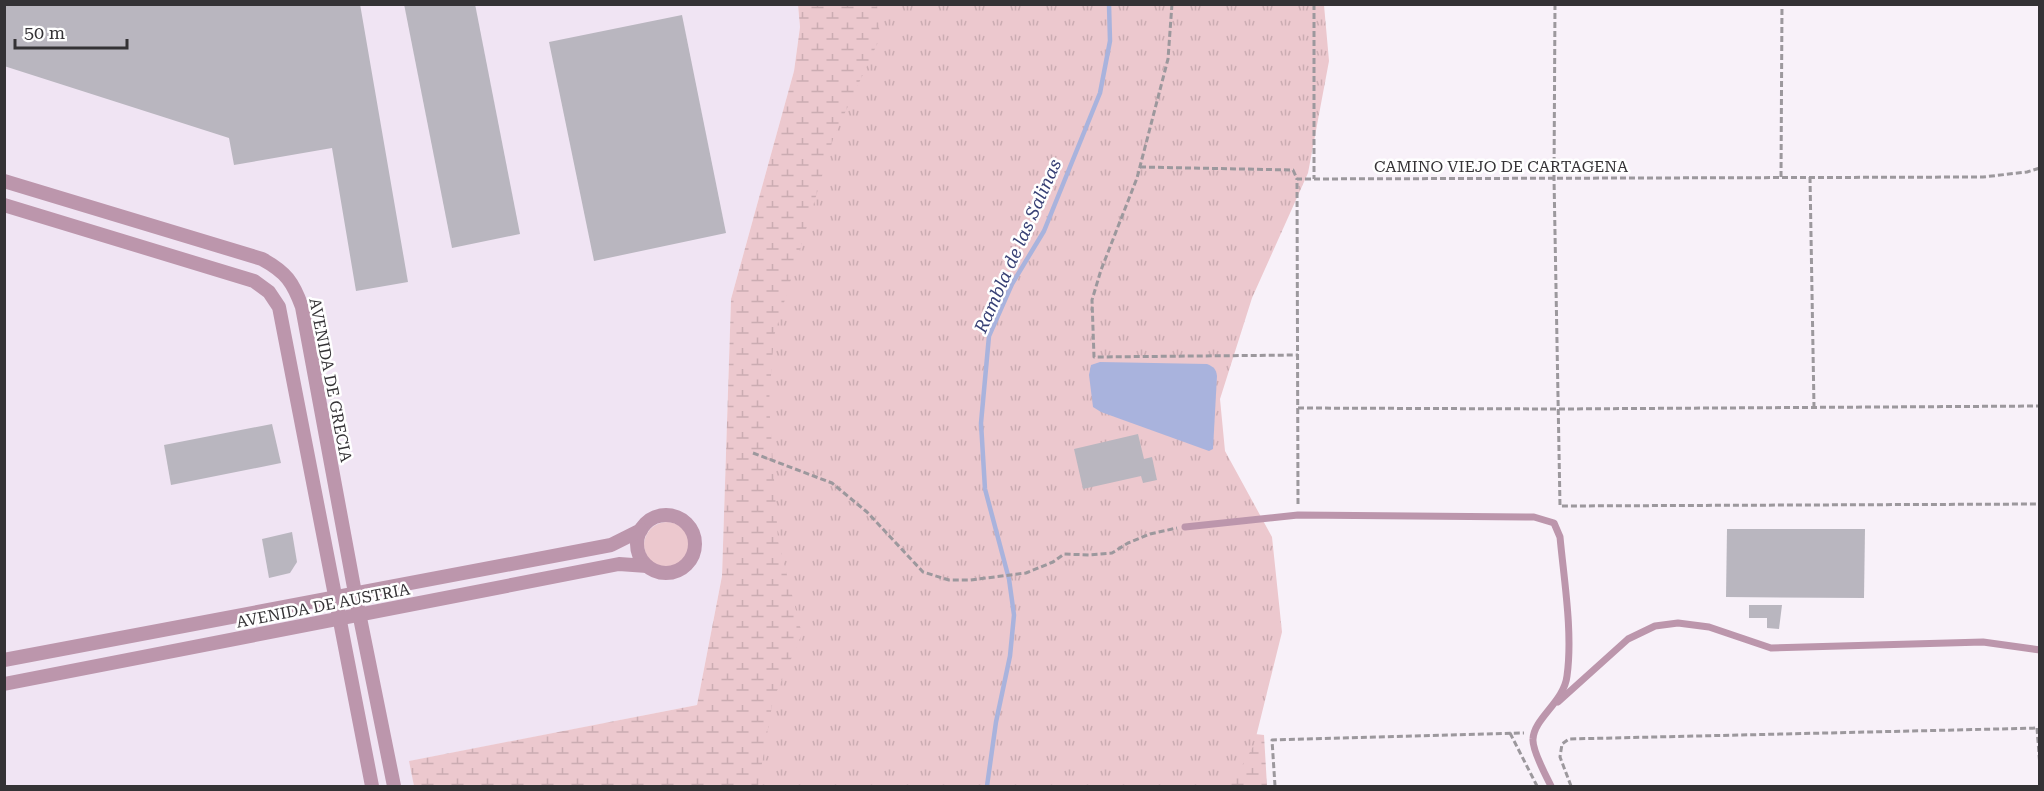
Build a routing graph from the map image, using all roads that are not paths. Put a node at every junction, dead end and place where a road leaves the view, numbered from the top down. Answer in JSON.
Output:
{"nodes":[{"id":1,"x":4,"y":181,"type":"edge"},
{"id":2,"x":4,"y":205,"type":"edge"},
{"id":3,"x":1185,"y":527,"type":"road end"},
{"id":4,"x":641,"y":530,"type":"junction"},
{"id":5,"x":647,"y":566,"type":"junction"},
{"id":6,"x":356,"y":593,"type":"junction"},
{"id":7,"x":334,"y":597,"type":"junction"},
{"id":8,"x":361,"y":615,"type":"junction"},
{"id":9,"x":340,"y":619,"type":"junction"},
{"id":10,"x":2040,"y":650,"type":"edge"},
{"id":11,"x":4,"y":660,"type":"edge"},
{"id":12,"x":4,"y":684,"type":"edge"},
{"id":13,"x":1556,"y":703,"type":"junction"},
{"id":14,"x":372,"y":786,"type":"edge"},
{"id":15,"x":394,"y":786,"type":"edge"},
{"id":16,"x":1551,"y":786,"type":"edge"}],
"edges":[{"from":1,"to":6,"type":"street","name":"AVENIDA DE GRECIA"},
{"from":2,"to":7,"type":"street"},
{"from":3,"to":13,"type":"lane"},
{"from":4,"to":5,"type":"street"},
{"from":4,"to":5,"type":"street"},
{"from":4,"to":6,"type":"street","name":"AVENIDA DE AUSTRIA"},
{"from":5,"to":8,"type":"street","name":"AVENIDA DE AUSTRIA"},
{"from":6,"to":7,"type":"street","name":"AVENIDA DE AUSTRIA"},
{"from":6,"to":8,"type":"street","name":"AVENIDA DE GRECIA"},
{"from":7,"to":9,"type":"street"},
{"from":7,"to":11,"type":"street","name":"AVENIDA DE AUSTRIA"},
{"from":8,"to":9,"type":"street","name":"AVENIDA DE AUSTRIA"},
{"from":8,"to":15,"type":"street","name":"AVENIDA DE GRECIA"},
{"from":9,"to":12,"type":"street","name":"AVENIDA DE AUSTRIA"},
{"from":9,"to":14,"type":"street"},
{"from":10,"to":13,"type":"lane"},
{"from":13,"to":16,"type":"lane"}]}
